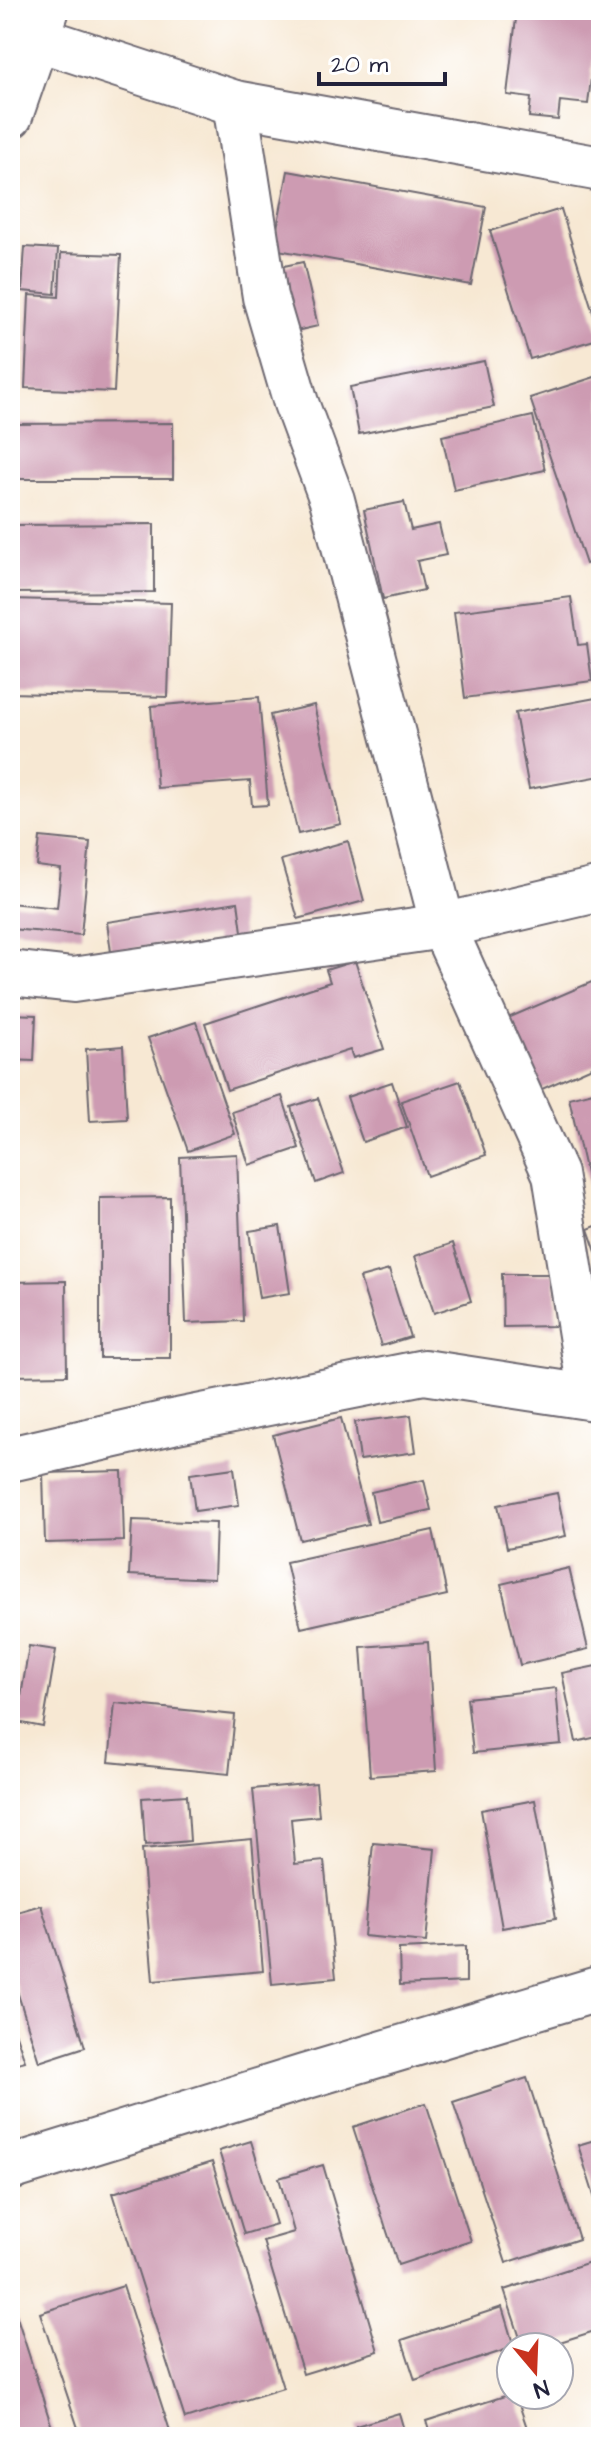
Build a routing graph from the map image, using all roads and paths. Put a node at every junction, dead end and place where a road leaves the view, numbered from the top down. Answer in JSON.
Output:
{"nodes":[{"id":1,"x":41,"y":24,"type":"edge"},
{"id":2,"x":235,"y":103,"type":"junction"},
{"id":3,"x":10,"y":116,"type":"edge"},
{"id":4,"x":601,"y":169,"type":"edge"},
{"id":5,"x":601,"y":889,"type":"edge"},
{"id":6,"x":443,"y":926,"type":"junction"},
{"id":7,"x":10,"y":973,"type":"edge"},
{"id":8,"x":596,"y":1398,"type":"edge"},
{"id":9,"x":10,"y":1459,"type":"edge"},
{"id":10,"x":601,"y":1988,"type":"edge"},
{"id":11,"x":10,"y":2168,"type":"edge"}],
"edges":[{"from":1,"to":2,"type":"street"},
{"from":1,"to":3,"type":"street"},
{"from":2,"to":4,"type":"street"},
{"from":2,"to":6,"type":"street"},
{"from":5,"to":6,"type":"street"},
{"from":6,"to":7,"type":"street"},
{"from":6,"to":8,"type":"street"},
{"from":8,"to":9,"type":"street"},
{"from":10,"to":11,"type":"street"}]}
